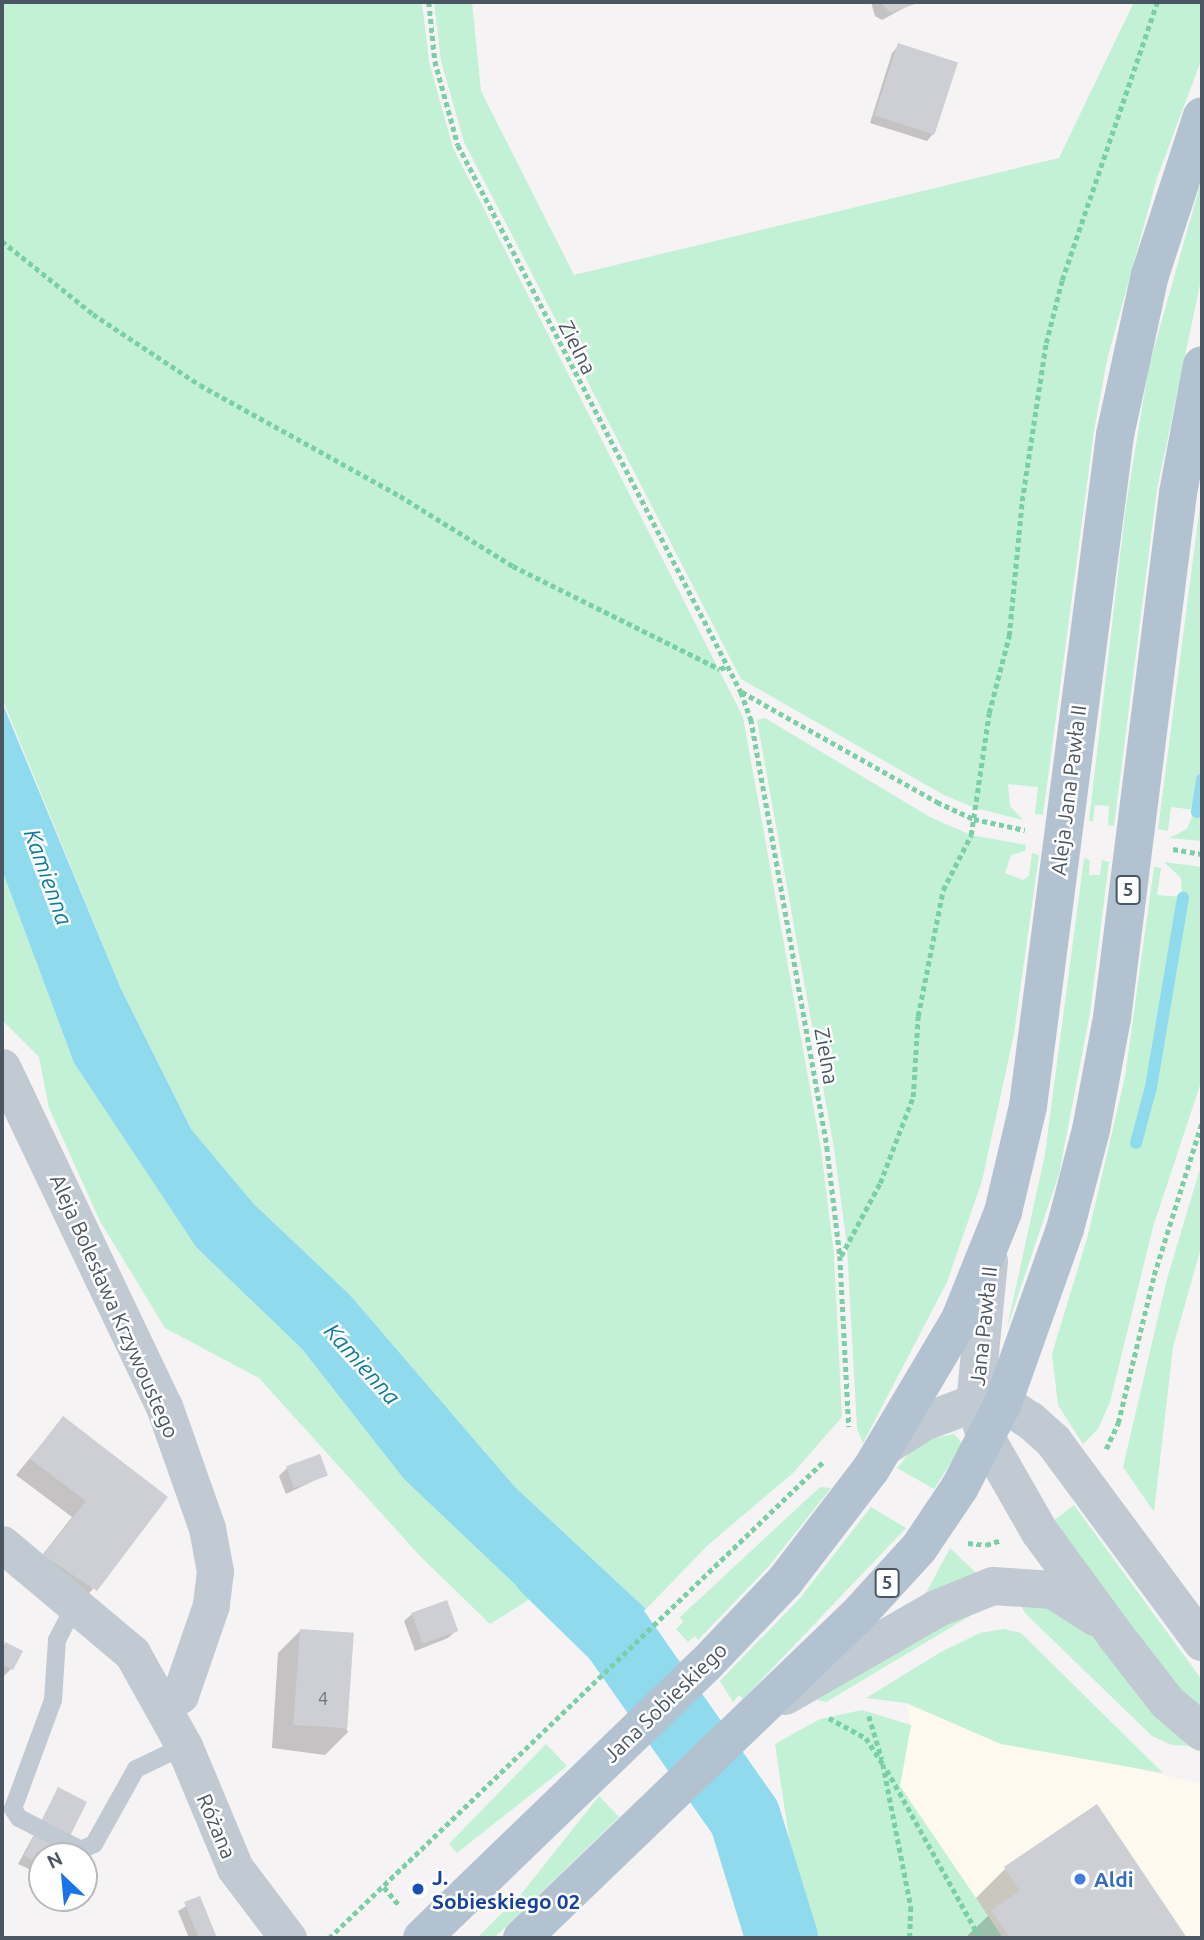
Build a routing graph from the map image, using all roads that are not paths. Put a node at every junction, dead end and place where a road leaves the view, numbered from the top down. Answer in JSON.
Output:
{"nodes":[{"id":1,"x":1202,"y":116,"type":"edge"},
{"id":2,"x":1202,"y":365,"type":"edge"},
{"id":3,"x":2,"y":1067,"type":"edge"},
{"id":4,"x":990,"y":1249,"type":"junction"},
{"id":5,"x":988,"y":1415,"type":"junction"},
{"id":6,"x":886,"y":1446,"type":"junction"},
{"id":7,"x":2,"y":1544,"type":"edge"},
{"id":8,"x":76,"y":1603,"type":"junction"},
{"id":9,"x":1115,"y":1635,"type":"junction"},
{"id":10,"x":1202,"y":1642,"type":"edge"},
{"id":11,"x":164,"y":1703,"type":"junction"},
{"id":12,"x":755,"y":1716,"type":"junction"},
{"id":13,"x":1202,"y":1732,"type":"edge"},
{"id":14,"x":184,"y":1746,"type":"junction"},
{"id":15,"x":288,"y":1938,"type":"edge"},
{"id":16,"x":422,"y":1938,"type":"edge"},
{"id":17,"x":522,"y":1938,"type":"edge"}],
"edges":[{"from":1,"to":4,"type":"main road","name":"Aleja Jana Pawła II"},
{"from":2,"to":5,"type":"main road","number":"5"},
{"from":3,"to":11,"type":"street","name":"Aleja Bolesława Krzywoustego"},
{"from":4,"to":5,"type":"street","name":"Jana Pawła II"},
{"from":4,"to":6,"type":"main road","name":"Aleja Jana Pawła II"},
{"from":5,"to":6,"type":"street"},
{"from":5,"to":9,"type":"street"},
{"from":5,"to":10,"type":"street"},
{"from":5,"to":12,"type":"main road","number":"5"},
{"from":6,"to":16,"type":"main road","name":"Jana Sobieskiego"},
{"from":7,"to":8,"type":"street","name":"Różana"},
{"from":8,"to":11,"type":"street","name":"Różana"},
{"from":8,"to":14,"type":"lane"},
{"from":9,"to":12,"type":"street"},
{"from":9,"to":13,"type":"street"},
{"from":11,"to":14,"type":"street","name":"Różana"},
{"from":12,"to":17,"type":"main road","number":"5"},
{"from":14,"to":15,"type":"street","name":"Różana"}]}
